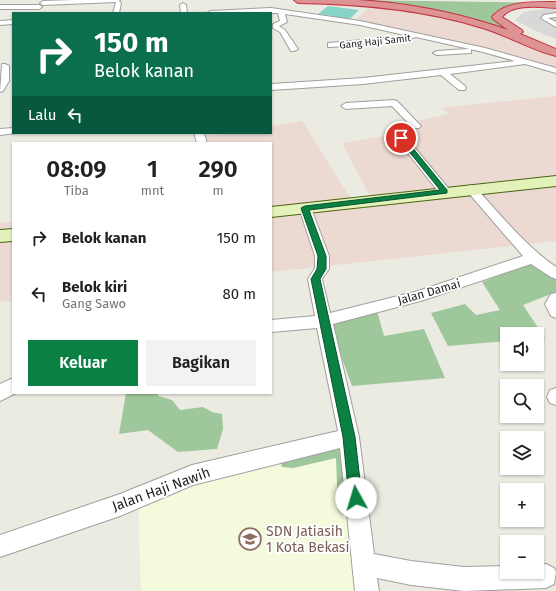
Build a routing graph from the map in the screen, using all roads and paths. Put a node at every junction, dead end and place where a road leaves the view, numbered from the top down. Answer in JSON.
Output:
{"nodes":[{"id":1,"x":298,"y":0,"type":"edge"},
{"id":2,"x":333,"y":0,"type":"edge"},
{"id":3,"x":508,"y":0,"type":"edge"},
{"id":4,"x":344,"y":1,"type":"junction"},
{"id":5,"x":556,"y":1,"type":"edge"},
{"id":6,"x":118,"y":2,"type":"edge"},
{"id":7,"x":43,"y":3,"type":"edge"},
{"id":8,"x":183,"y":5,"type":"dead end"},
{"id":9,"x":0,"y":7,"type":"edge"},
{"id":10,"x":556,"y":8,"type":"edge"},
{"id":11,"x":36,"y":12,"type":"edge"},
{"id":12,"x":116,"y":12,"type":"edge"},
{"id":13,"x":184,"y":12,"type":"edge"},
{"id":14,"x":226,"y":12,"type":"edge"},
{"id":15,"x":281,"y":12,"type":"junction"},
{"id":16,"x":299,"y":15,"type":"junction"},
{"id":17,"x":556,"y":15,"type":"edge"},
{"id":18,"x":318,"y":18,"type":"junction"},
{"id":19,"x":284,"y":19,"type":"junction"},
{"id":20,"x":12,"y":22,"type":"edge"},
{"id":21,"x":0,"y":23,"type":"edge"},
{"id":22,"x":556,"y":25,"type":"edge"},
{"id":23,"x":325,"y":27,"type":"dead end"},
{"id":24,"x":419,"y":35,"type":"junction"},
{"id":25,"x":331,"y":45,"type":"dead end"},
{"id":26,"x":556,"y":47,"type":"edge"},
{"id":27,"x":294,"y":49,"type":"dead end"},
{"id":28,"x":485,"y":50,"type":"junction"},
{"id":29,"x":437,"y":53,"type":"dead end"},
{"id":30,"x":556,"y":53,"type":"edge"},
{"id":31,"x":529,"y":62,"type":"junction"},
{"id":32,"x":6,"y":66,"type":"edge"},
{"id":33,"x":556,"y":71,"type":"edge"},
{"id":34,"x":444,"y":73,"type":"junction"},
{"id":35,"x":272,"y":87,"type":"edge"},
{"id":36,"x":462,"y":88,"type":"dead end"},
{"id":37,"x":0,"y":89,"type":"edge"},
{"id":38,"x":346,"y":106,"type":"dead end"},
{"id":39,"x":416,"y":126,"type":"dead end"},
{"id":40,"x":12,"y":131,"type":"edge"},
{"id":41,"x":0,"y":132,"type":"edge"},
{"id":42,"x":401,"y":138,"type":"dead end"},
{"id":43,"x":556,"y":181,"type":"edge"},
{"id":44,"x":471,"y":189,"type":"junction"},
{"id":45,"x":445,"y":192,"type":"junction"},
{"id":46,"x":305,"y":208,"type":"junction"},
{"id":47,"x":272,"y":212,"type":"edge"},
{"id":48,"x":12,"y":235,"type":"edge"},
{"id":49,"x":0,"y":236,"type":"edge"},
{"id":50,"x":533,"y":258,"type":"junction"},
{"id":51,"x":556,"y":274,"type":"edge"},
{"id":52,"x":556,"y":298,"type":"edge"},
{"id":53,"x":556,"y":312,"type":"edge"},
{"id":54,"x":324,"y":321,"type":"junction"},
{"id":55,"x":272,"y":326,"type":"edge"},
{"id":56,"x":12,"y":387,"type":"edge"},
{"id":57,"x":0,"y":393,"type":"edge"},
{"id":58,"x":349,"y":437,"type":"junction"},
{"id":59,"x":0,"y":546,"type":"edge"},
{"id":60,"x":364,"y":564,"type":"junction"},
{"id":61,"x":546,"y":576,"type":"dead end"},
{"id":62,"x":367,"y":591,"type":"edge"}],
"edges":[{"from":1,"to":4,"type":"highway"},
{"from":2,"to":4,"type":"highway"},
{"from":3,"to":5,"type":"highway"},
{"from":4,"to":30,"type":"highway"},
{"from":6,"to":7,"type":"street"},
{"from":6,"to":12,"type":"street"},
{"from":7,"to":9,"type":"street"},
{"from":7,"to":11,"type":"street"},
{"from":8,"to":13,"type":"street"},
{"from":10,"to":26,"type":"highway"},
{"from":14,"to":15,"type":"street"},
{"from":15,"to":16,"type":"street"},
{"from":15,"to":19,"type":"street"},
{"from":16,"to":18,"type":"street"},
{"from":16,"to":19,"type":"street"},
{"from":17,"to":22,"type":"street"},
{"from":18,"to":23,"type":"street"},
{"from":18,"to":24,"type":"street"},
{"from":19,"to":27,"type":"street"},
{"from":20,"to":21,"type":"street"},
{"from":24,"to":25,"type":"street","name":"Gang Haji Samit"},
{"from":24,"to":28,"type":"street"},
{"from":28,"to":29,"type":"street"},
{"from":28,"to":31,"type":"street"},
{"from":31,"to":33,"type":"street"},
{"from":31,"to":34,"type":"street"},
{"from":32,"to":37,"type":"street"},
{"from":34,"to":35,"type":"street"},
{"from":34,"to":36,"type":"street"},
{"from":38,"to":39,"type":"street"},
{"from":40,"to":41,"type":"street"},
{"from":42,"to":45,"type":"street"},
{"from":43,"to":44,"type":"main road"},
{"from":44,"to":45,"type":"main road"},
{"from":44,"to":50,"type":"street"},
{"from":45,"to":46,"type":"main road"},
{"from":46,"to":47,"type":"main road"},
{"from":46,"to":54,"type":"street"},
{"from":48,"to":49,"type":"main road"},
{"from":50,"to":51,"type":"street"},
{"from":50,"to":54,"type":"street","name":"Jalan Damai"},
{"from":52,"to":53,"type":"street"},
{"from":54,"to":55,"type":"street","name":"Jalan Damai"},
{"from":54,"to":58,"type":"street"},
{"from":56,"to":57,"type":"street"},
{"from":58,"to":59,"type":"street","name":"Jalan Haji Nawih"},
{"from":58,"to":60,"type":"street"},
{"from":60,"to":61,"type":"street"},
{"from":60,"to":62,"type":"street"}]}
